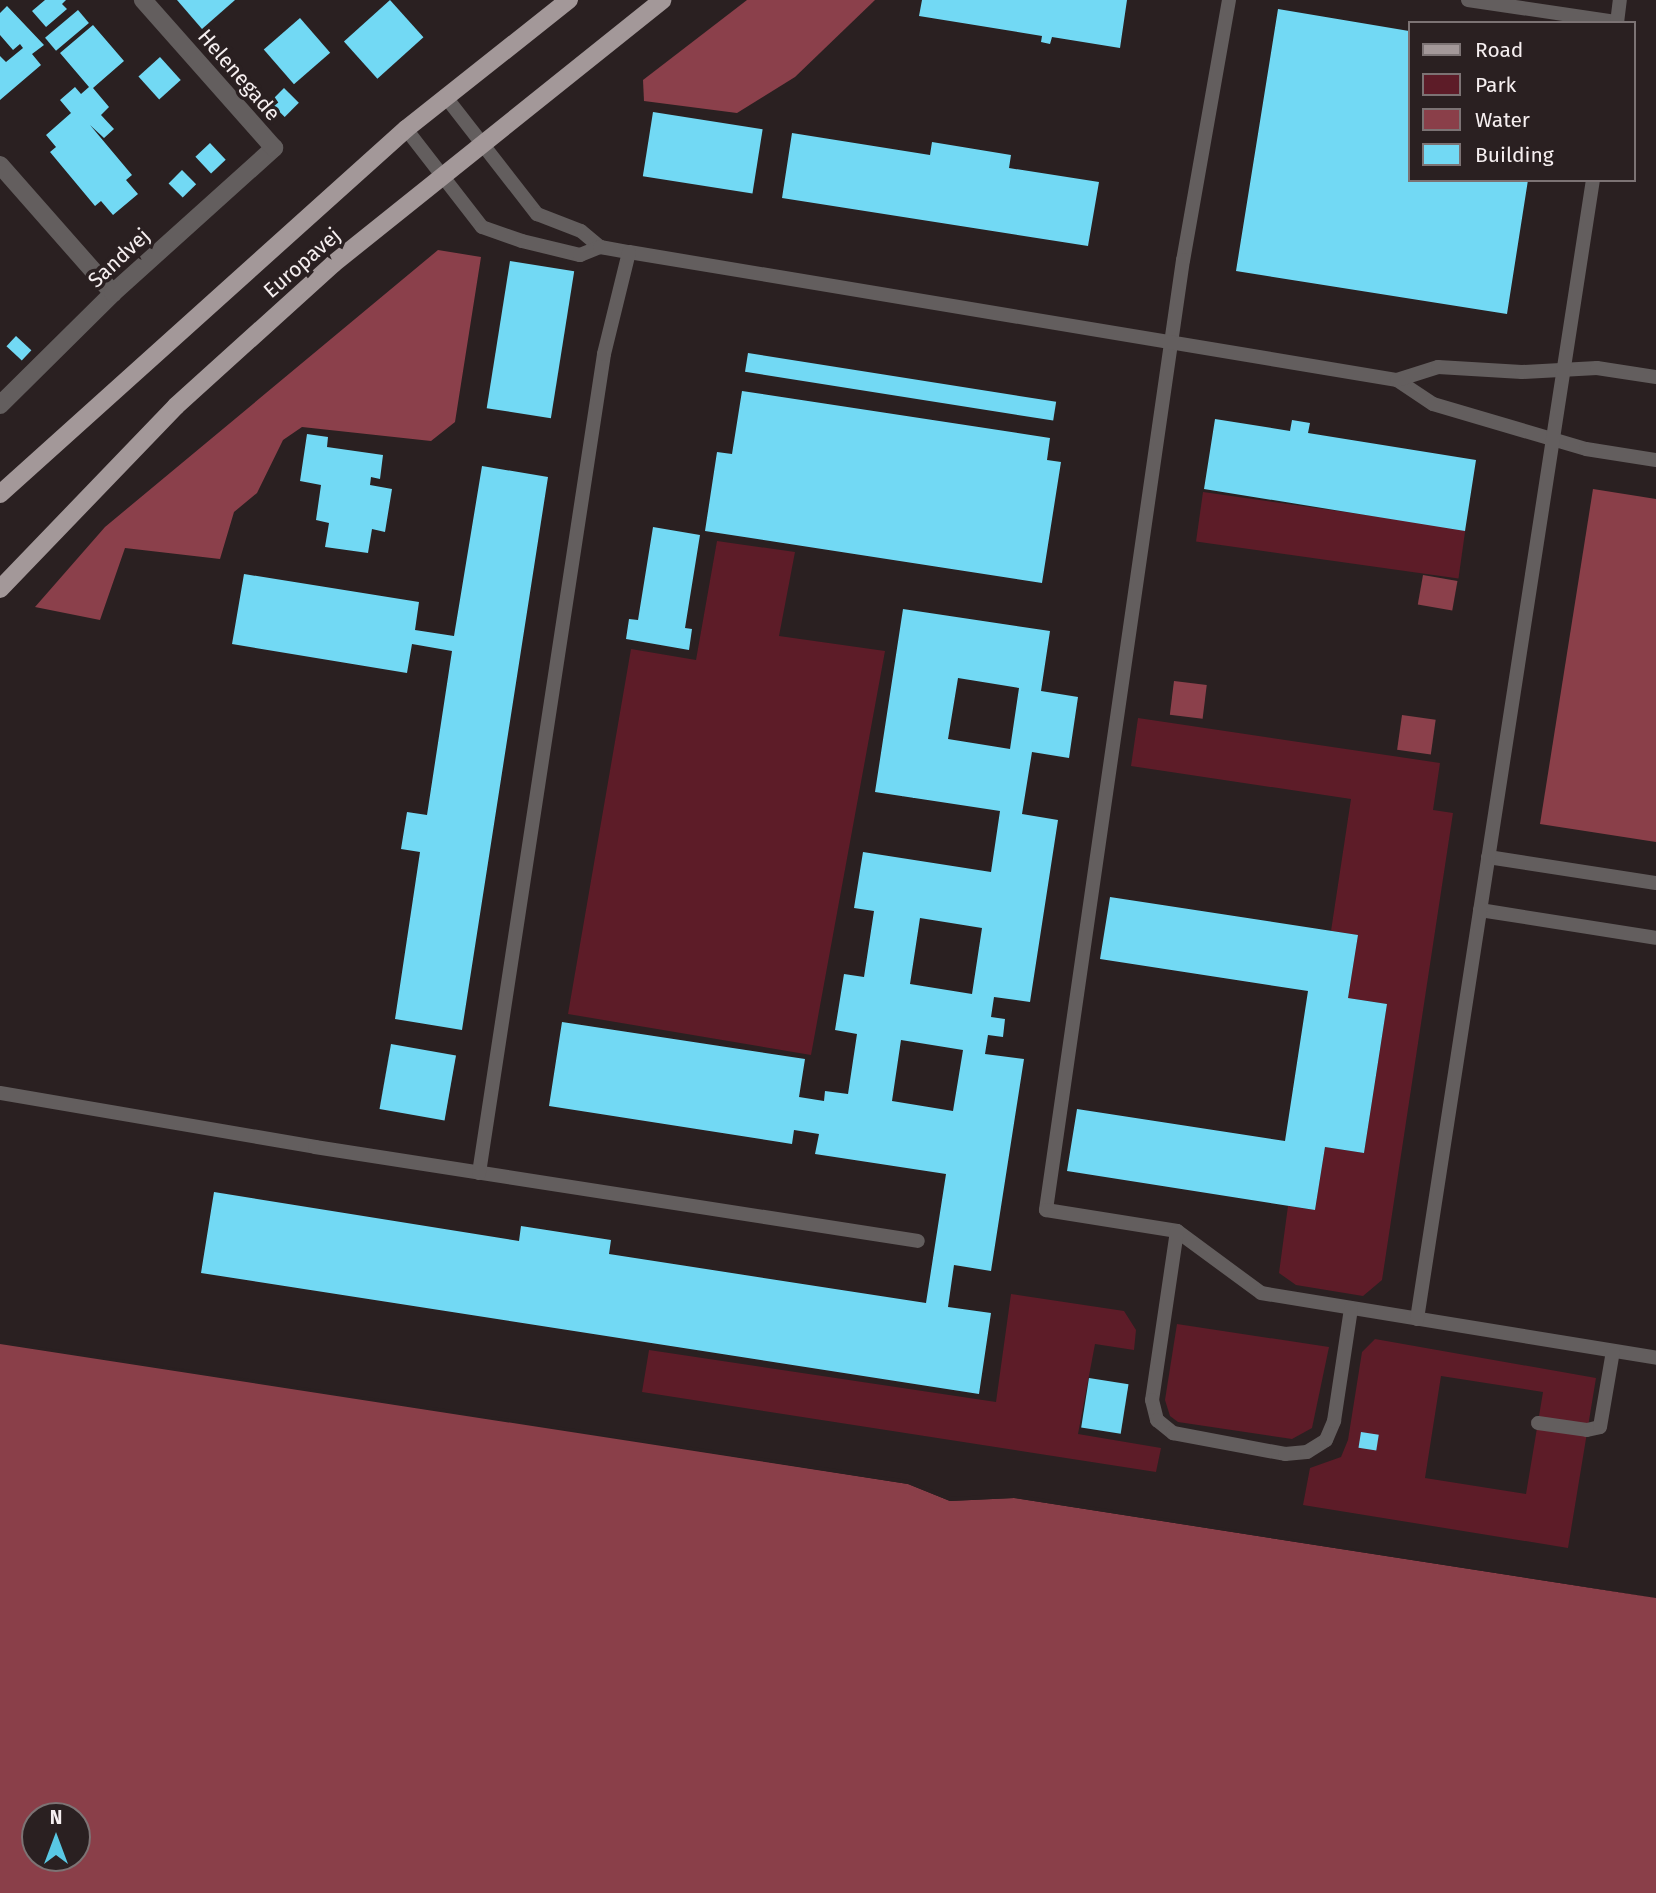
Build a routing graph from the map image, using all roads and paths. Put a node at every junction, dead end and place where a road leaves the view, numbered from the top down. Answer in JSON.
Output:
{"nodes":[{"id":1,"x":143,"y":0,"type":"edge"},
{"id":2,"x":569,"y":0,"type":"edge"},
{"id":3,"x":662,"y":0,"type":"edge"},
{"id":4,"x":1229,"y":0,"type":"edge"},
{"id":5,"x":1468,"y":0,"type":"edge"},
{"id":6,"x":1620,"y":0,"type":"edge"},
{"id":7,"x":1610,"y":21,"type":"edge"},
{"id":8,"x":1617,"y":21,"type":"edge"},
{"id":9,"x":444,"y":96,"type":"junction"},
{"id":10,"x":406,"y":130,"type":"junction"},
{"id":11,"x":481,"y":142,"type":"junction"},
{"id":12,"x":274,"y":148,"type":"joint"},
{"id":13,"x":0,"y":164,"type":"edge"},
{"id":14,"x":439,"y":176,"type":"junction"},
{"id":15,"x":1593,"y":182,"type":"edge"},
{"id":16,"x":600,"y":247,"type":"junction"},
{"id":17,"x":629,"y":252,"type":"junction"},
{"id":18,"x":113,"y":293,"type":"junction"},
{"id":19,"x":1173,"y":342,"type":"junction"},
{"id":20,"x":1563,"y":369,"type":"junction"},
{"id":21,"x":1656,"y":377,"type":"edge"},
{"id":22,"x":1397,"y":380,"type":"junction"},
{"id":23,"x":0,"y":405,"type":"edge"},
{"id":24,"x":1553,"y":438,"type":"junction"},
{"id":25,"x":1656,"y":460,"type":"edge"},
{"id":26,"x":0,"y":494,"type":"edge"},
{"id":27,"x":0,"y":589,"type":"edge"},
{"id":28,"x":1488,"y":857,"type":"junction"},
{"id":29,"x":1656,"y":883,"type":"edge"},
{"id":30,"x":1480,"y":910,"type":"junction"},
{"id":31,"x":1656,"y":938,"type":"edge"},
{"id":32,"x":0,"y":1093,"type":"edge"},
{"id":33,"x":479,"y":1173,"type":"junction"},
{"id":34,"x":1177,"y":1231,"type":"junction"},
{"id":35,"x":918,"y":1241,"type":"dead end"},
{"id":36,"x":1351,"y":1308,"type":"junction"},
{"id":37,"x":1417,"y":1319,"type":"junction"},
{"id":38,"x":1613,"y":1351,"type":"junction"},
{"id":39,"x":1656,"y":1358,"type":"edge"},
{"id":40,"x":1538,"y":1423,"type":"dead end"}],
"edges":[{"from":1,"to":12,"type":"street","name":"Helenegade"},
{"from":2,"to":9,"type":"main road","name":"Europavej"},
{"from":3,"to":11,"type":"main road","name":"Europavej"},
{"from":4,"to":19,"type":"lane"},
{"from":5,"to":7,"type":"lane"},
{"from":6,"to":8,"type":"lane"},
{"from":9,"to":10,"type":"main road","name":"Europavej"},
{"from":9,"to":11,"type":"lane"},
{"from":10,"to":14,"type":"lane"},
{"from":10,"to":26,"type":"main road","name":"Europavej"},
{"from":11,"to":14,"type":"main road","name":"Europavej"},
{"from":11,"to":16,"type":"lane"},
{"from":12,"to":18,"type":"street","name":"Sandvej"},
{"from":13,"to":18,"type":"street"},
{"from":14,"to":16,"type":"lane"},
{"from":14,"to":27,"type":"main road","name":"Europavej"},
{"from":15,"to":20,"type":"lane"},
{"from":16,"to":17,"type":"lane"},
{"from":17,"to":19,"type":"lane"},
{"from":17,"to":33,"type":"lane"},
{"from":18,"to":23,"type":"street","name":"Sandvej"},
{"from":19,"to":22,"type":"lane"},
{"from":19,"to":34,"type":"lane"},
{"from":20,"to":21,"type":"lane"},
{"from":20,"to":22,"type":"lane"},
{"from":20,"to":24,"type":"lane"},
{"from":22,"to":24,"type":"lane"},
{"from":24,"to":25,"type":"lane"},
{"from":24,"to":28,"type":"lane"},
{"from":28,"to":29,"type":"lane"},
{"from":28,"to":30,"type":"lane"},
{"from":30,"to":31,"type":"lane"},
{"from":30,"to":37,"type":"lane"},
{"from":32,"to":33,"type":"lane"},
{"from":33,"to":35,"type":"lane"},
{"from":34,"to":36,"type":"lane"},
{"from":34,"to":36,"type":"lane"},
{"from":36,"to":37,"type":"lane"},
{"from":37,"to":38,"type":"lane"},
{"from":38,"to":39,"type":"lane"},
{"from":38,"to":40,"type":"lane"}]}
